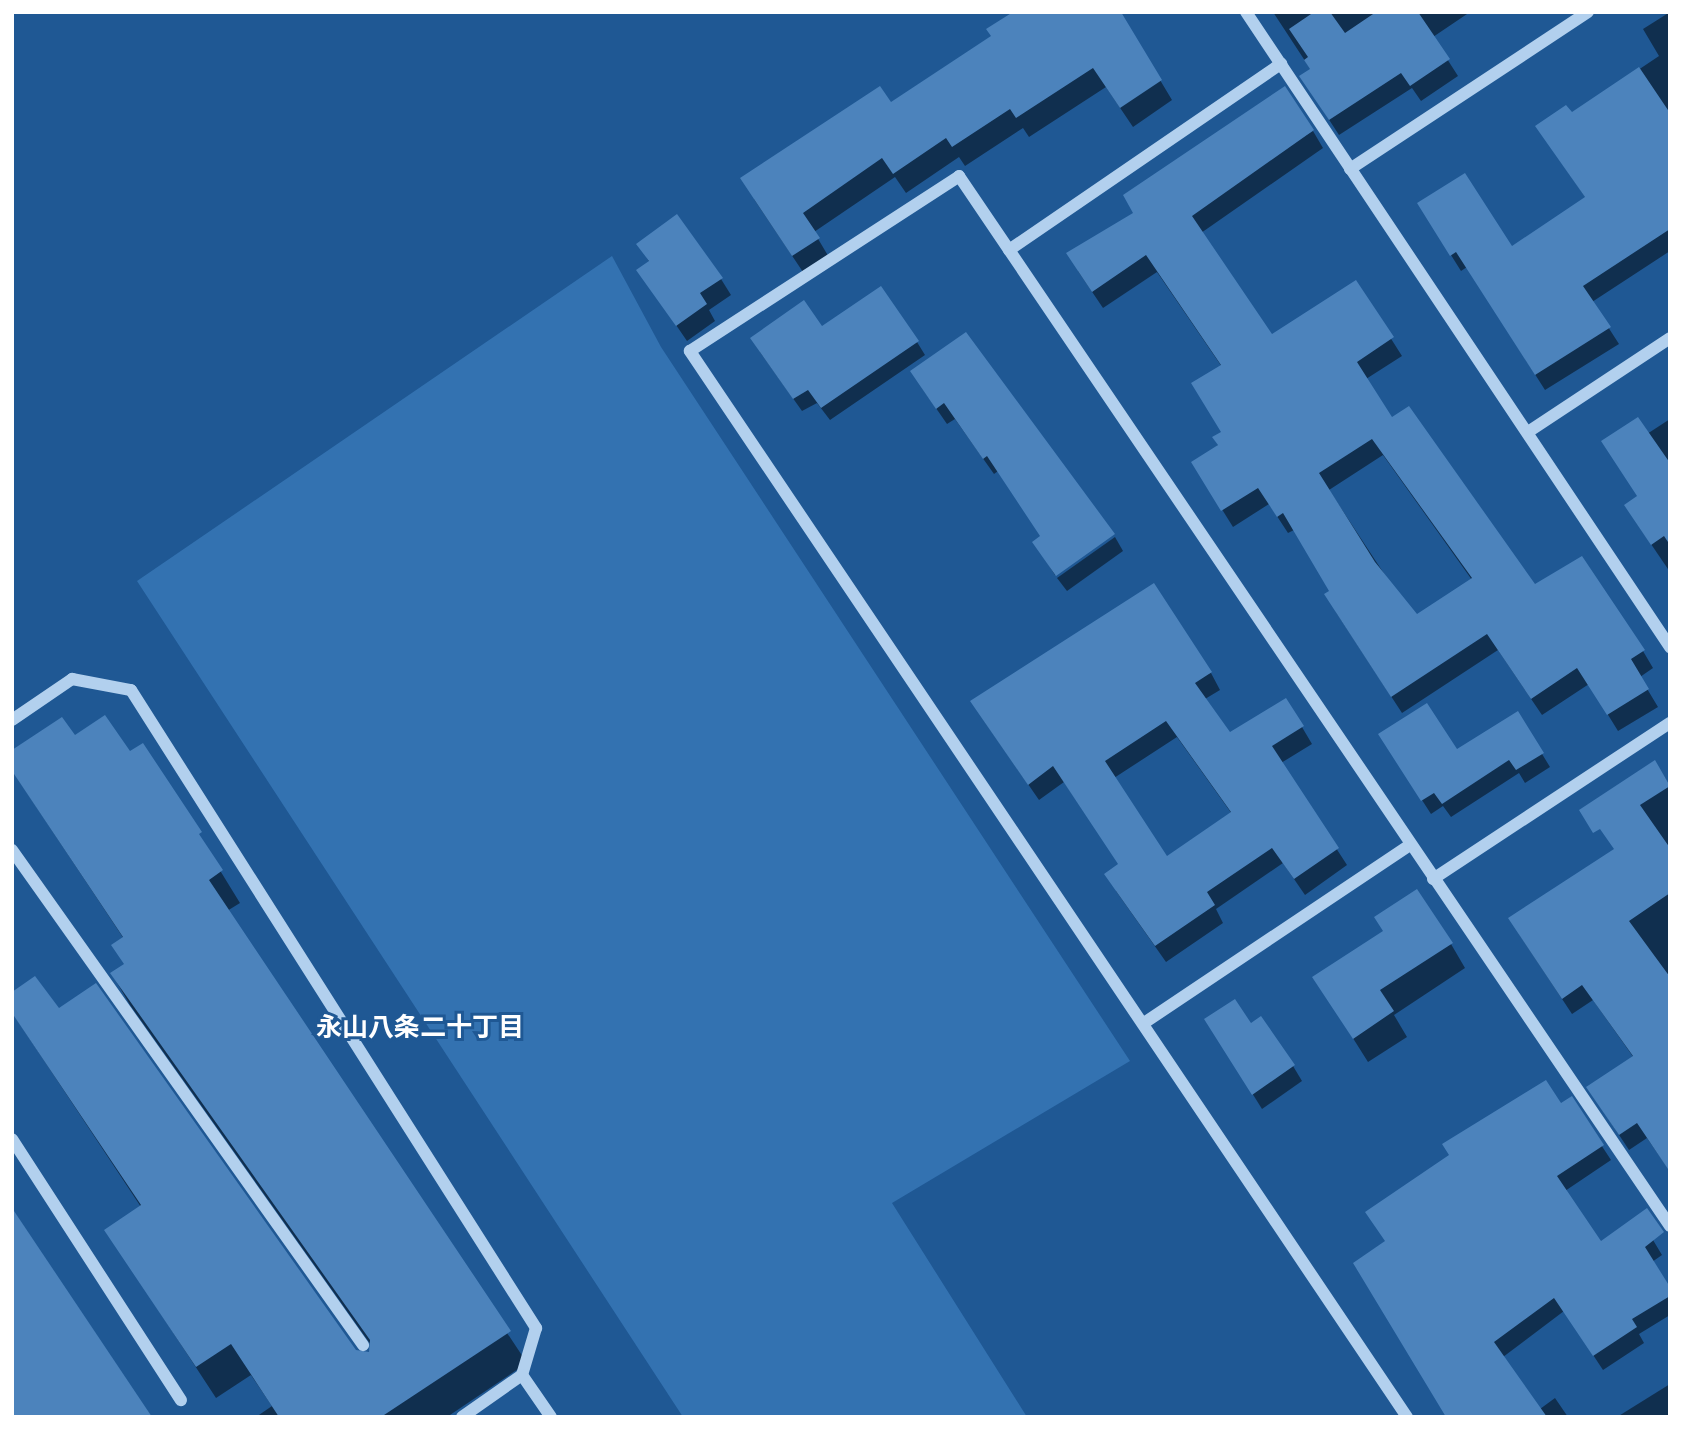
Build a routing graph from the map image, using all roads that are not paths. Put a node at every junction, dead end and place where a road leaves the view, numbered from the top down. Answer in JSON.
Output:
{"nodes":[{"id":1,"x":1246,"y":12,"type":"edge"},
{"id":2,"x":1588,"y":12,"type":"edge"},
{"id":3,"x":1281,"y":64,"type":"junction"},
{"id":4,"x":1350,"y":169,"type":"junction"},
{"id":5,"x":1009,"y":250,"type":"junction"},
{"id":6,"x":1670,"y":338,"type":"edge"},
{"id":7,"x":1528,"y":432,"type":"junction"},
{"id":8,"x":1670,"y":647,"type":"edge"},
{"id":9,"x":12,"y":720,"type":"edge"},
{"id":10,"x":1670,"y":723,"type":"edge"},
{"id":11,"x":1410,"y":845,"type":"junction"},
{"id":12,"x":12,"y":850,"type":"edge"},
{"id":13,"x":1433,"y":879,"type":"junction"},
{"id":14,"x":1144,"y":1023,"type":"junction"},
{"id":15,"x":12,"y":1139,"type":"edge"},
{"id":16,"x":1670,"y":1226,"type":"edge"},
{"id":17,"x":363,"y":1345,"type":"dead end"},
{"id":18,"x":522,"y":1375,"type":"junction"},
{"id":19,"x":181,"y":1400,"type":"dead end"},
{"id":20,"x":462,"y":1417,"type":"edge"},
{"id":21,"x":551,"y":1417,"type":"edge"},
{"id":22,"x":1407,"y":1417,"type":"edge"}],
"edges":[{"from":1,"to":3,"type":"street"},
{"from":2,"to":4,"type":"street"},
{"from":3,"to":4,"type":"street"},
{"from":3,"to":5,"type":"street"},
{"from":4,"to":7,"type":"street"},
{"from":5,"to":11,"type":"street"},
{"from":5,"to":14,"type":"street"},
{"from":6,"to":7,"type":"street"},
{"from":7,"to":8,"type":"street"},
{"from":9,"to":18,"type":"street"},
{"from":10,"to":13,"type":"street"},
{"from":11,"to":13,"type":"street"},
{"from":11,"to":14,"type":"street"},
{"from":12,"to":17,"type":"street"},
{"from":13,"to":16,"type":"street"},
{"from":14,"to":22,"type":"street"},
{"from":15,"to":19,"type":"street"},
{"from":18,"to":20,"type":"street"},
{"from":18,"to":21,"type":"street"}]}
